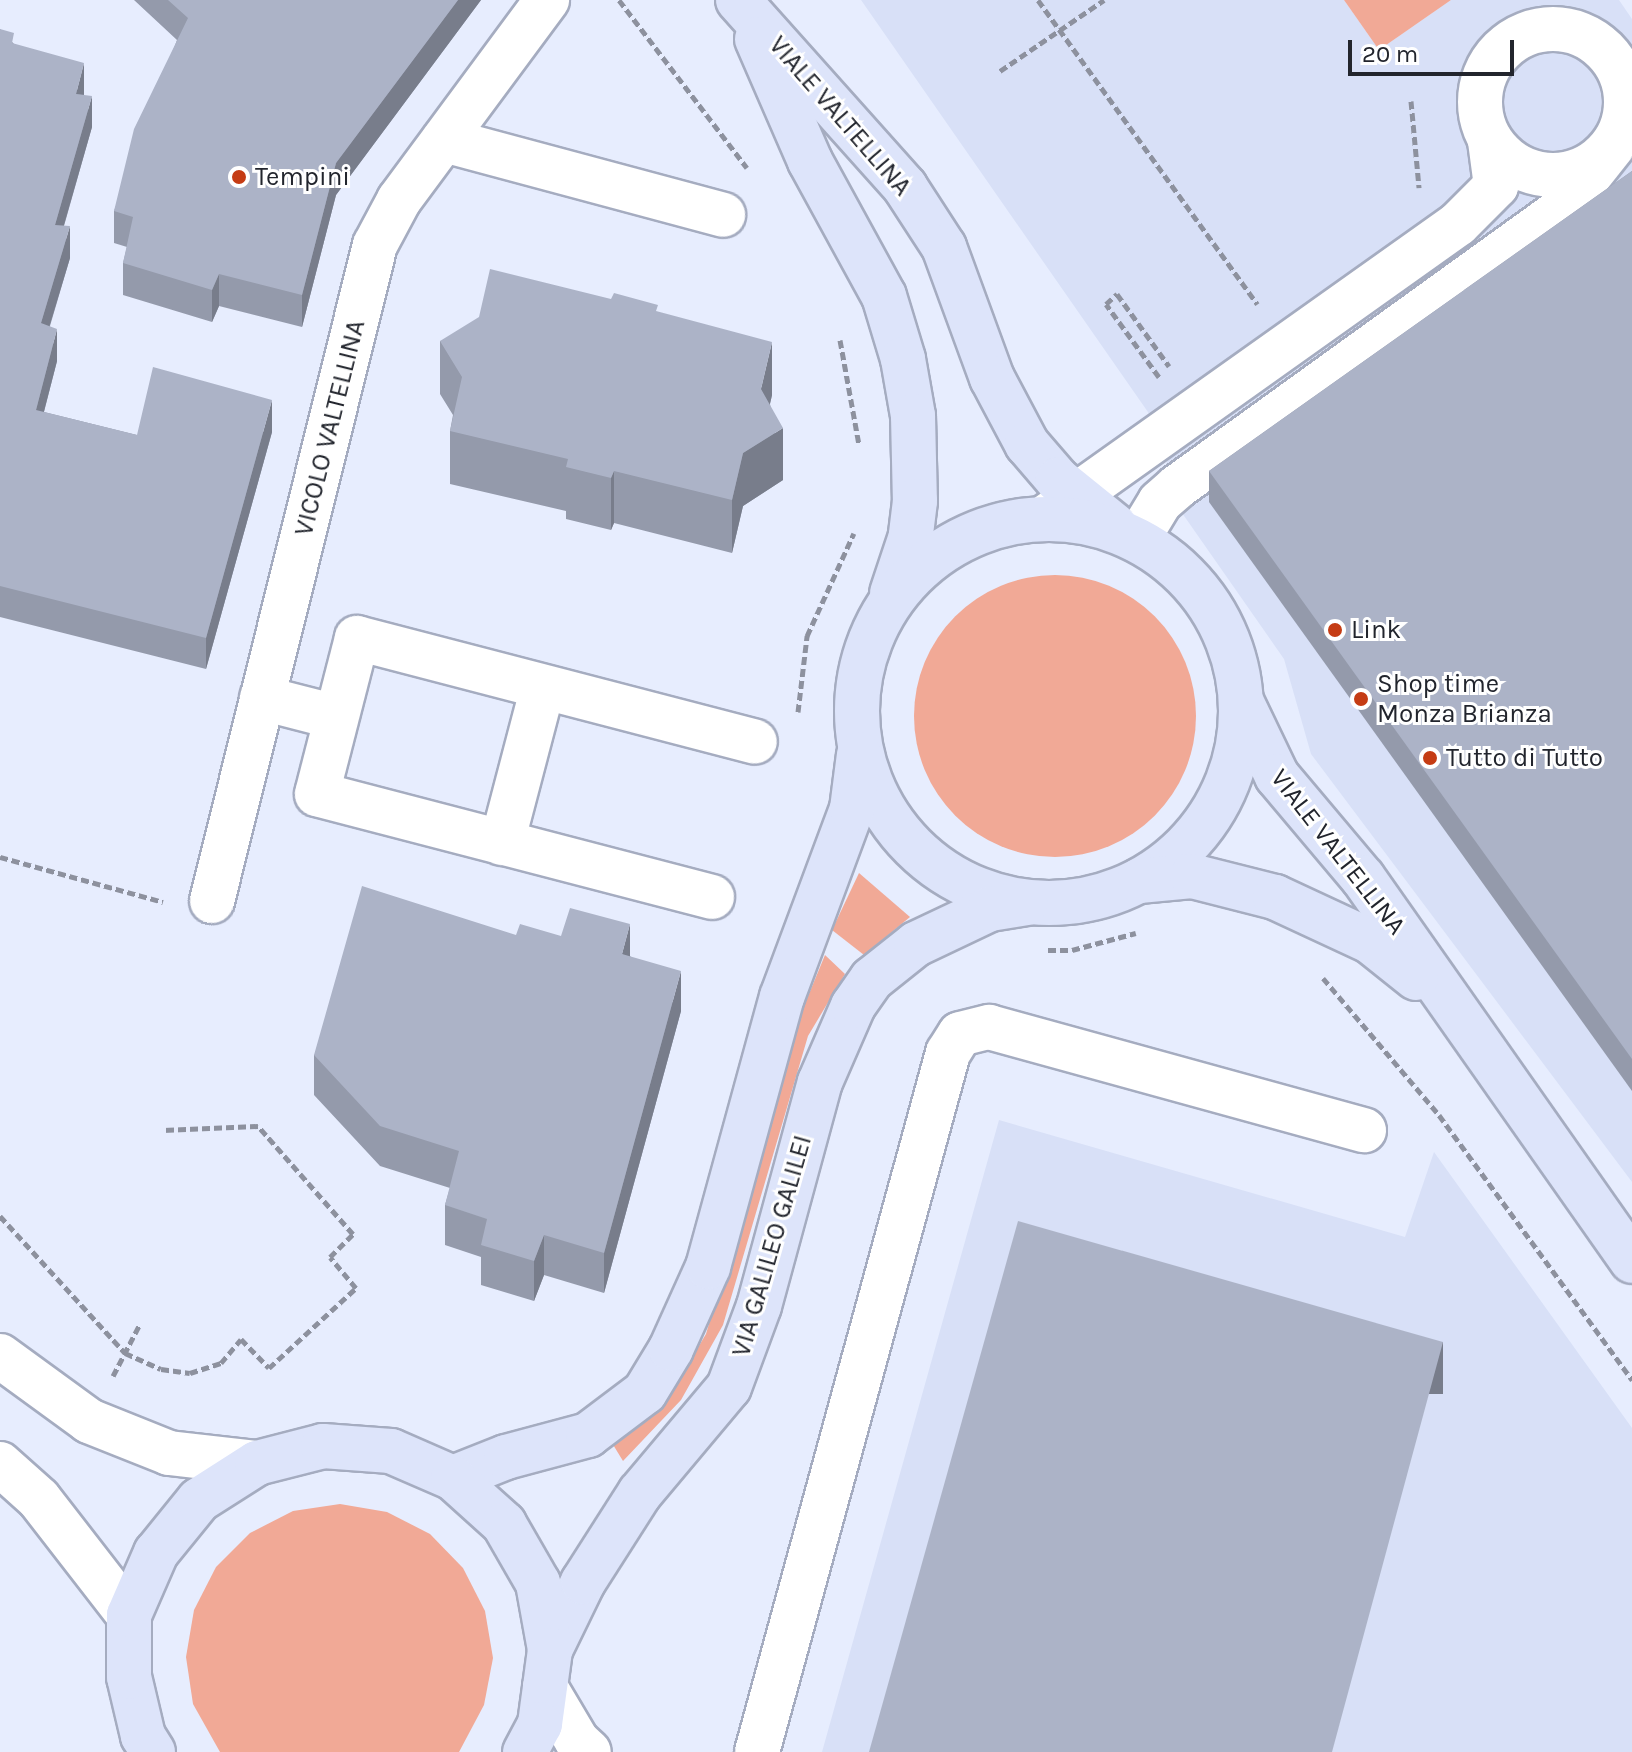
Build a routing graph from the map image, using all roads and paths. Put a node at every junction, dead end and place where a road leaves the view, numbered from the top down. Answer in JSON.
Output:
{"nodes":[{"id":1,"x":547,"y":0,"type":"edge"},
{"id":2,"x":619,"y":0,"type":"edge"},
{"id":3,"x":1038,"y":0,"type":"edge"},
{"id":4,"x":1104,"y":0,"type":"edge"},
{"id":5,"x":740,"y":4,"type":"edge"},
{"id":6,"x":1060,"y":30,"type":"junction"},
{"id":7,"x":1000,"y":71,"type":"dead end"},
{"id":8,"x":1411,"y":101,"type":"dead end"},
{"id":9,"x":444,"y":140,"type":"junction"},
{"id":10,"x":1490,"y":141,"type":"junction"},
{"id":11,"x":1613,"y":146,"type":"junction"},
{"id":12,"x":749,"y":170,"type":"dead end"},
{"id":13,"x":723,"y":215,"type":"dead end"},
{"id":14,"x":1445,"y":233,"type":"junction"},
{"id":15,"x":1261,"y":309,"type":"dead end"},
{"id":16,"x":839,"y":333,"type":"dead end"},
{"id":17,"x":1172,"y":370,"type":"dead end"},
{"id":18,"x":1148,"y":388,"type":"dead end"},
{"id":19,"x":861,"y":455,"type":"dead end"},
{"id":20,"x":1060,"y":508,"type":"junction"},
{"id":21,"x":856,"y":528,"type":"dead end"},
{"id":22,"x":1137,"y":540,"type":"junction"},
{"id":23,"x":878,"y":626,"type":"junction"},
{"id":24,"x":543,"y":687,"type":"junction"},
{"id":25,"x":1241,"y":697,"type":"junction"},
{"id":26,"x":262,"y":698,"type":"junction"},
{"id":27,"x":336,"y":717,"type":"junction"},
{"id":28,"x":798,"y":719,"type":"dead end"},
{"id":29,"x":858,"y":724,"type":"junction"},
{"id":30,"x":755,"y":742,"type":"dead end"},
{"id":31,"x":502,"y":843,"type":"junction"},
{"id":32,"x":0,"y":857,"type":"edge"},
{"id":33,"x":1129,"y":885,"type":"junction"},
{"id":34,"x":712,"y":897,"type":"dead end"},
{"id":35,"x":212,"y":901,"type":"joint"},
{"id":36,"x":1031,"y":902,"type":"junction"},
{"id":37,"x":1446,"y":1003,"type":"junction"},
{"id":38,"x":1384,"y":1048,"type":"dead end"},
{"id":39,"x":163,"y":1130,"type":"dead end"},
{"id":40,"x":1364,"y":1130,"type":"dead end"},
{"id":41,"x":0,"y":1216,"type":"edge"},
{"id":42,"x":1632,"y":1261,"type":"edge"},
{"id":43,"x":140,"y":1324,"type":"dead end"},
{"id":44,"x":125,"y":1353,"type":"junction"},
{"id":45,"x":0,"y":1356,"type":"edge"},
{"id":46,"x":1632,"y":1380,"type":"edge"},
{"id":47,"x":109,"y":1384,"type":"dead end"},
{"id":48,"x":257,"y":1463,"type":"junction"},
{"id":49,"x":0,"y":1464,"type":"edge"},
{"id":50,"x":453,"y":1478,"type":"junction"},
{"id":51,"x":129,"y":1615,"type":"junction"},
{"id":52,"x":548,"y":1669,"type":"junction"},
{"id":53,"x":153,"y":1752,"type":"edge"},
{"id":54,"x":525,"y":1752,"type":"edge"},
{"id":55,"x":589,"y":1752,"type":"edge"},
{"id":56,"x":757,"y":1752,"type":"edge"}],
"edges":[{"from":1,"to":9,"type":"street","name":"VICOLO VALTELLINA"},
{"from":2,"to":12,"type":"path"},
{"from":3,"to":6,"type":"path"},
{"from":4,"to":6,"type":"path"},
{"from":5,"to":20,"type":"main road","name":"VIALE VALTELLINA"},
{"from":5,"to":23,"type":"main road","name":"VIALE VALTELLINA"},
{"from":6,"to":7,"type":"path"},
{"from":6,"to":15,"type":"path"},
{"from":8,"to":14,"type":"path"},
{"from":9,"to":13,"type":"street"},
{"from":9,"to":26,"type":"street","name":"VICOLO VALTELLINA"},
{"from":10,"to":11,"type":"street"},
{"from":10,"to":11,"type":"street"},
{"from":10,"to":14,"type":"street"},
{"from":11,"to":22,"type":"street"},
{"from":14,"to":20,"type":"street"},
{"from":16,"to":19,"type":"path"},
{"from":17,"to":18,"type":"path"},
{"from":20,"to":22,"type":"main road","name":"VIALE VALTELLINA"},
{"from":20,"to":23,"type":"main road"},
{"from":21,"to":28,"type":"path"},
{"from":22,"to":25,"type":"main road","name":"VIALE VALTELLINA"},
{"from":23,"to":29,"type":"main road"},
{"from":24,"to":27,"type":"street"},
{"from":24,"to":30,"type":"street"},
{"from":24,"to":31,"type":"street"},
{"from":25,"to":33,"type":"main road"},
{"from":25,"to":37,"type":"main road","name":"VIALE VALTELLINA"},
{"from":26,"to":27,"type":"street"},
{"from":26,"to":35,"type":"street","name":"VICOLO VALTELLINA"},
{"from":27,"to":31,"type":"street"},
{"from":29,"to":36,"type":"main road"},
{"from":29,"to":50,"type":"main road"},
{"from":31,"to":34,"type":"street"},
{"from":32,"to":35,"type":"path"},
{"from":33,"to":36,"type":"main road"},
{"from":33,"to":37,"type":"main road","name":"VIALE VALTELLINA"},
{"from":36,"to":52,"type":"main road","name":"VIA GALILEO GALILEI"},
{"from":37,"to":42,"type":"main road","name":"VIALE VALTELLINA"},
{"from":38,"to":46,"type":"path"},
{"from":39,"to":44,"type":"path"},
{"from":40,"to":56,"type":"street"},
{"from":41,"to":44,"type":"path"},
{"from":43,"to":44,"type":"path"},
{"from":44,"to":47,"type":"path"},
{"from":45,"to":48,"type":"street"},
{"from":48,"to":50,"type":"main road"},
{"from":48,"to":51,"type":"main road"},
{"from":49,"to":51,"type":"street"},
{"from":50,"to":52,"type":"main road"},
{"from":51,"to":53,"type":"main road"},
{"from":52,"to":54,"type":"main road"},
{"from":52,"to":55,"type":"street"}]}
